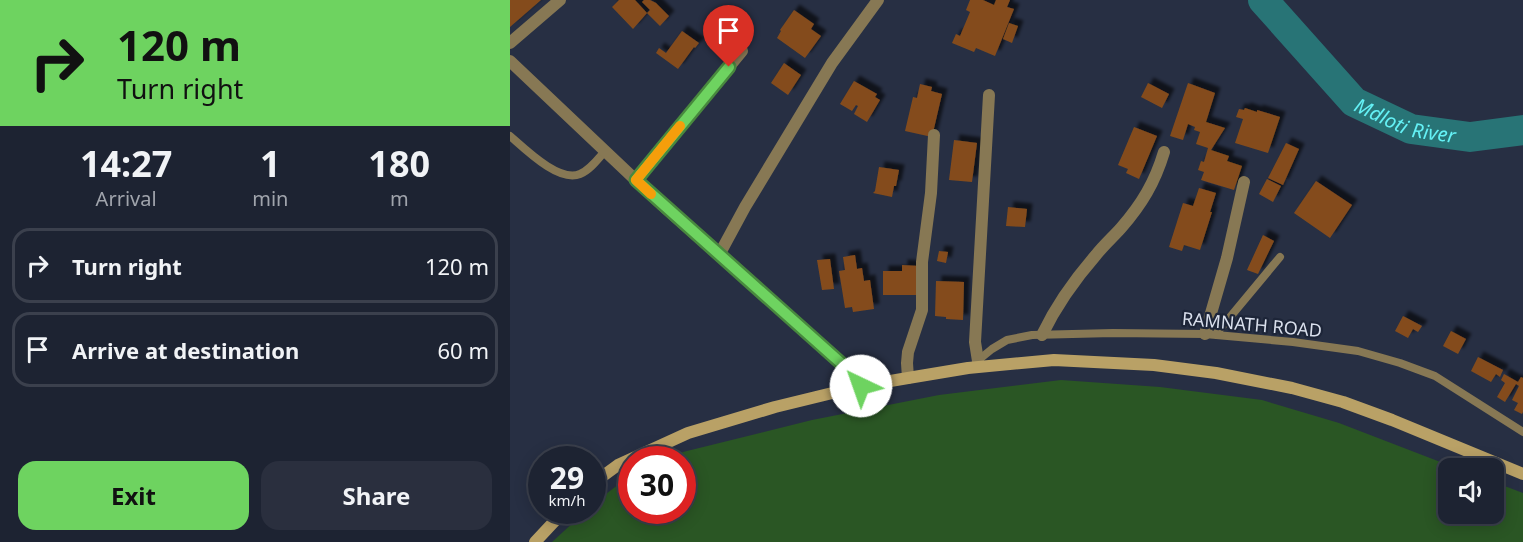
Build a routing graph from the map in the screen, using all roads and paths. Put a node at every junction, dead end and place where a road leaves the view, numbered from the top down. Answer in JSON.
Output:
{"nodes":[{"id":1,"x":560,"y":0,"type":"edge"},
{"id":2,"x":878,"y":0,"type":"edge"},
{"id":3,"x":510,"y":43,"type":"edge"},
{"id":4,"x":742,"y":51,"type":"dead end"},
{"id":5,"x":510,"y":61,"type":"edge"},
{"id":6,"x":989,"y":95,"type":"dead end"},
{"id":7,"x":934,"y":135,"type":"dead end"},
{"id":8,"x":510,"y":136,"type":"edge"},
{"id":9,"x":605,"y":151,"type":"junction"},
{"id":10,"x":1164,"y":152,"type":"dead end"},
{"id":11,"x":636,"y":180,"type":"junction"},
{"id":12,"x":1244,"y":182,"type":"dead end"},
{"id":13,"x":719,"y":255,"type":"junction"},
{"id":14,"x":1281,"y":257,"type":"dead end"},
{"id":15,"x":1210,"y":334,"type":"junction"},
{"id":16,"x":1042,"y":335,"type":"junction"},
{"id":17,"x":973,"y":364,"type":"junction"},
{"id":18,"x":908,"y":378,"type":"junction"},
{"id":19,"x":861,"y":386,"type":"junction"},
{"id":20,"x":1523,"y":432,"type":"edge"},
{"id":21,"x":606,"y":474,"type":"edge"},
{"id":22,"x":1523,"y":474,"type":"edge"},
{"id":23,"x":552,"y":524,"type":"edge"},
{"id":24,"x":535,"y":542,"type":"edge"}],
"edges":[{"from":1,"to":3,"type":"street"},
{"from":2,"to":13,"type":"street"},
{"from":4,"to":11,"type":"street"},
{"from":5,"to":9,"type":"street"},
{"from":6,"to":17,"type":"street"},
{"from":7,"to":18,"type":"street"},
{"from":8,"to":9,"type":"lane"},
{"from":9,"to":11,"type":"street"},
{"from":10,"to":16,"type":"street"},
{"from":11,"to":13,"type":"street"},
{"from":12,"to":15,"type":"street"},
{"from":13,"to":19,"type":"street"},
{"from":14,"to":15,"type":"lane"},
{"from":15,"to":16,"type":"lane","name":"RAMNATH ROAD"},
{"from":15,"to":20,"type":"lane","name":"RAMNATH ROAD"},
{"from":16,"to":17,"type":"lane","name":"RAMNATH ROAD"},
{"from":17,"to":18,"type":"street"},
{"from":17,"to":22,"type":"street"},
{"from":18,"to":19,"type":"street"},
{"from":19,"to":21,"type":"street"},
{"from":23,"to":24,"type":"street"}]}
